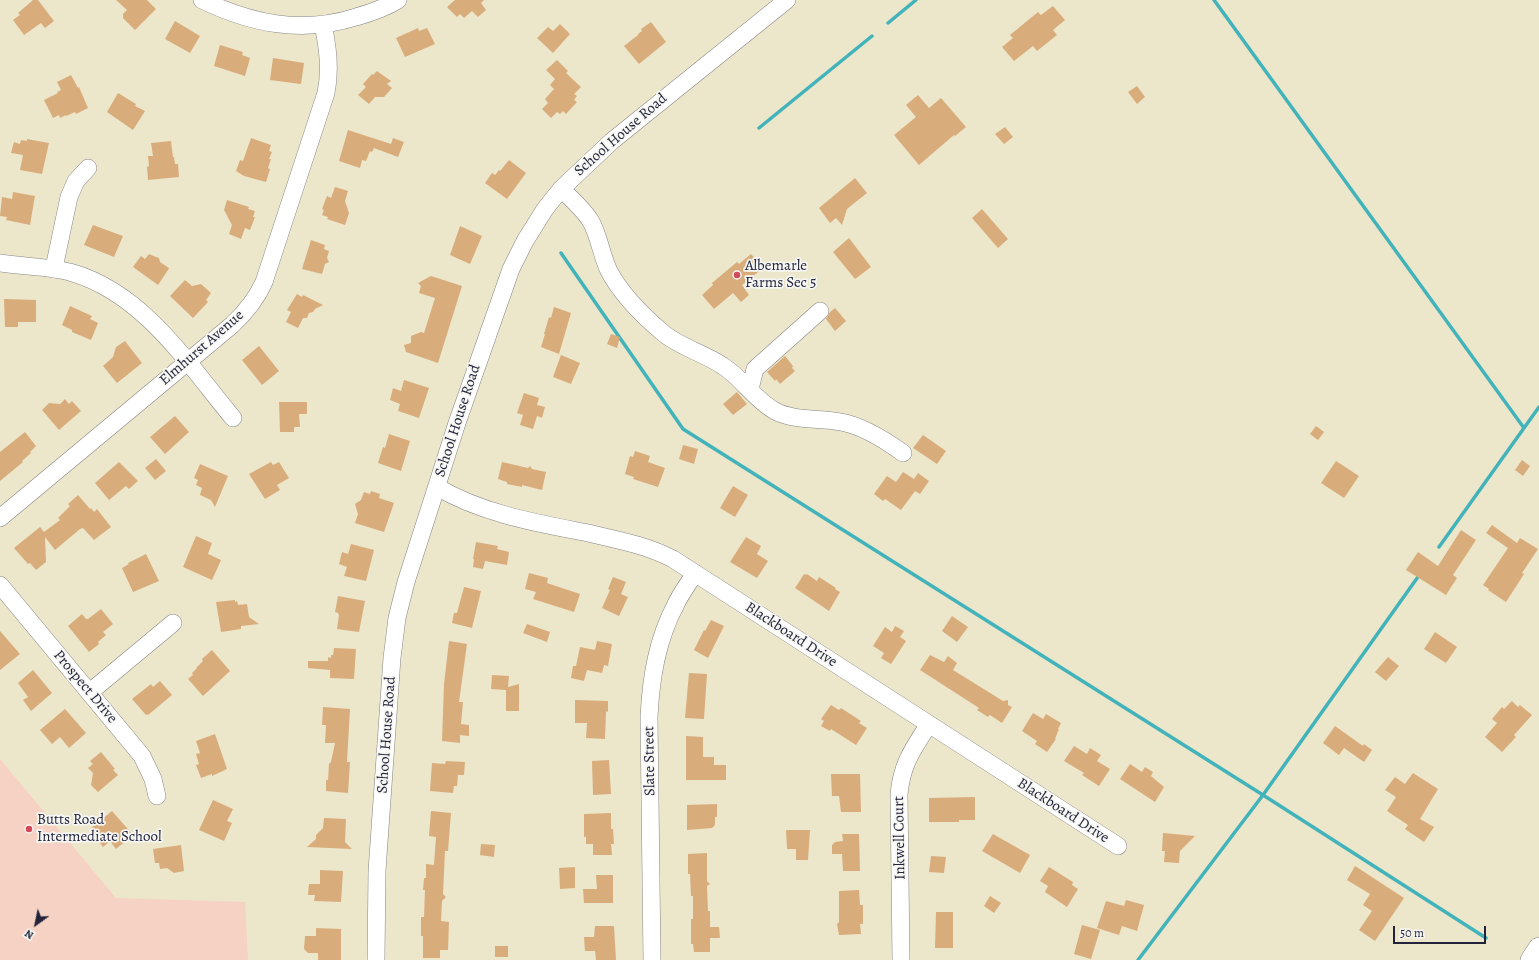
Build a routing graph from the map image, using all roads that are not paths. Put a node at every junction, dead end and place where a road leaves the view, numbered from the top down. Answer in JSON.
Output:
{"nodes":[{"id":1,"x":202,"y":0,"type":"edge"},
{"id":2,"x":398,"y":0,"type":"edge"},
{"id":3,"x":787,"y":0,"type":"edge"},
{"id":4,"x":323,"y":25,"type":"junction"},
{"id":5,"x":88,"y":168,"type":"dead end"},
{"id":6,"x":561,"y":189,"type":"junction"},
{"id":7,"x":0,"y":263,"type":"edge"},
{"id":8,"x":54,"y":268,"type":"junction"},
{"id":9,"x":820,"y":311,"type":"dead end"},
{"id":10,"x":187,"y":362,"type":"junction"},
{"id":11,"x":750,"y":389,"type":"junction"},
{"id":12,"x":233,"y":418,"type":"dead end"},
{"id":13,"x":903,"y":453,"type":"dead end"},
{"id":14,"x":437,"y":487,"type":"junction"},
{"id":15,"x":0,"y":518,"type":"edge"},
{"id":16,"x":695,"y":573,"type":"junction"},
{"id":17,"x":0,"y":585,"type":"edge"},
{"id":18,"x":173,"y":623,"type":"dead end"},
{"id":19,"x":90,"y":692,"type":"junction"},
{"id":20,"x":929,"y":724,"type":"junction"},
{"id":21,"x":157,"y":796,"type":"dead end"},
{"id":22,"x":1118,"y":846,"type":"dead end"},
{"id":23,"x":1539,"y":948,"type":"edge"},
{"id":24,"x":376,"y":960,"type":"edge"},
{"id":25,"x":652,"y":960,"type":"edge"},
{"id":26,"x":901,"y":960,"type":"edge"},
{"id":27,"x":1531,"y":960,"type":"edge"}],
"edges":[{"from":1,"to":4,"type":"street"},
{"from":2,"to":4,"type":"street"},
{"from":3,"to":6,"type":"street","name":"School House Road"},
{"from":4,"to":10,"type":"street","name":"Elmhurst Avenue"},
{"from":5,"to":8,"type":"street"},
{"from":6,"to":11,"type":"street"},
{"from":6,"to":14,"type":"street","name":"School House Road"},
{"from":7,"to":8,"type":"street"},
{"from":8,"to":10,"type":"street"},
{"from":9,"to":11,"type":"street"},
{"from":10,"to":12,"type":"street"},
{"from":10,"to":15,"type":"street","name":"Elmhurst Avenue"},
{"from":11,"to":13,"type":"street"},
{"from":14,"to":16,"type":"street","name":"Blackboard Drive"},
{"from":14,"to":24,"type":"street","name":"School House Road"},
{"from":16,"to":20,"type":"street","name":"Blackboard Drive"},
{"from":16,"to":25,"type":"street","name":"Slate Street"},
{"from":17,"to":19,"type":"street","name":"Prospect Drive"},
{"from":18,"to":19,"type":"street"},
{"from":19,"to":21,"type":"street","name":"Prospect Drive"},
{"from":20,"to":22,"type":"street","name":"Blackboard Drive"},
{"from":20,"to":26,"type":"street","name":"Inkwell Court"},
{"from":23,"to":27,"type":"main road"}]}
